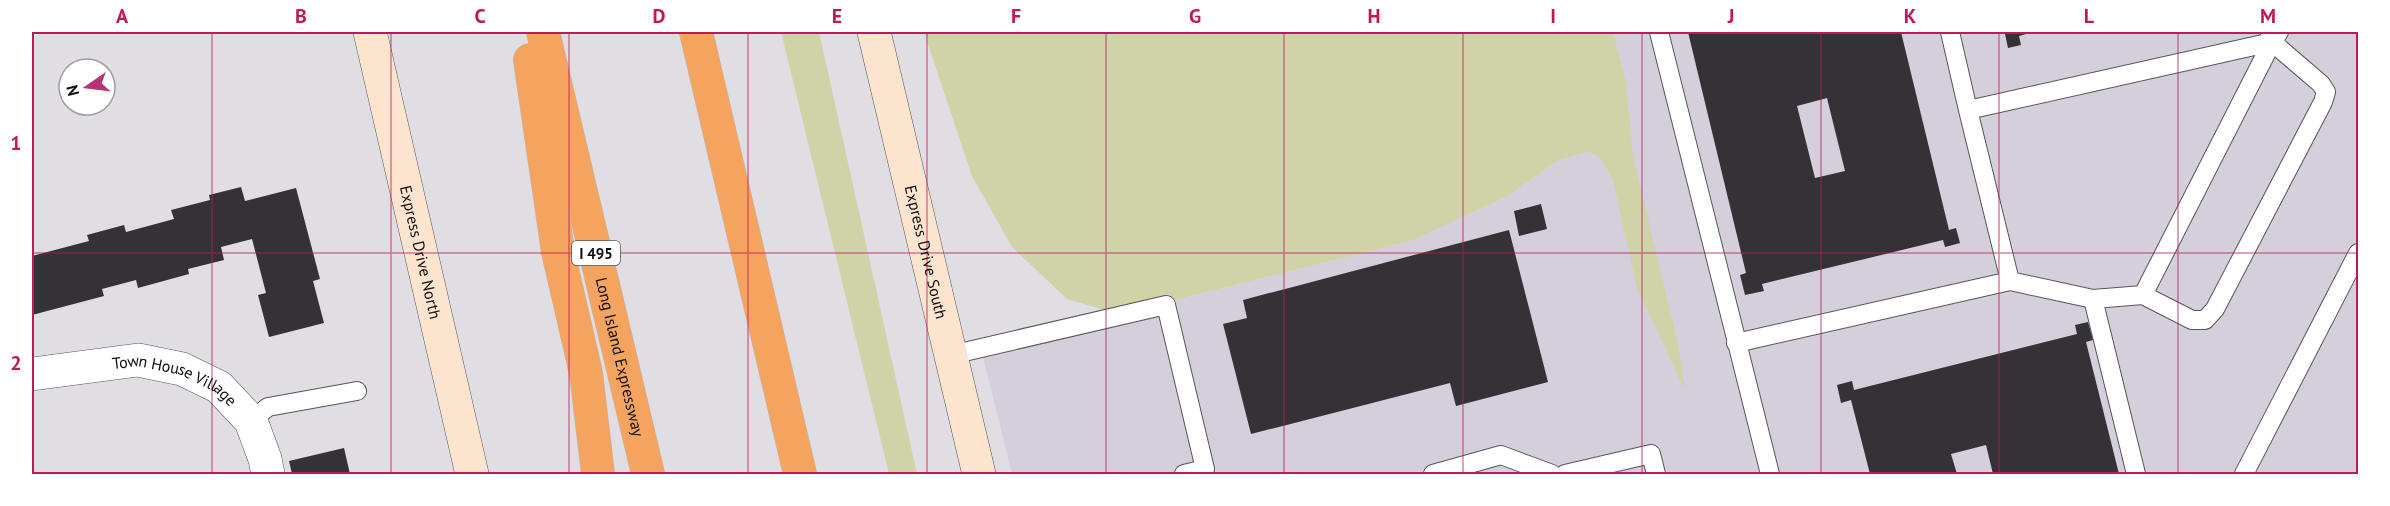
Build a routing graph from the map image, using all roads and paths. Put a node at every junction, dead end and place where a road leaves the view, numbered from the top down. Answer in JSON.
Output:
{"nodes":[{"id":1,"x":369,"y":32,"type":"edge"},
{"id":2,"x":526,"y":32,"type":"edge"},
{"id":3,"x":543,"y":32,"type":"edge"},
{"id":4,"x":696,"y":32,"type":"edge"},
{"id":5,"x":874,"y":32,"type":"edge"},
{"id":6,"x":1659,"y":32,"type":"edge"},
{"id":7,"x":1950,"y":32,"type":"edge"},
{"id":8,"x":2274,"y":35,"type":"edge"},
{"id":9,"x":1968,"y":110,"type":"junction"},
{"id":10,"x":2358,"y":253,"type":"edge"},
{"id":11,"x":2010,"y":281,"type":"junction"},
{"id":12,"x":2144,"y":295,"type":"junction"},
{"id":13,"x":2093,"y":299,"type":"junction"},
{"id":14,"x":1736,"y":343,"type":"junction"},
{"id":15,"x":951,"y":355,"type":"junction"},
{"id":16,"x":32,"y":374,"type":"edge"},
{"id":17,"x":357,"y":391,"type":"dead end"},
{"id":18,"x":252,"y":421,"type":"junction"},
{"id":19,"x":268,"y":474,"type":"edge"},
{"id":20,"x":472,"y":474,"type":"edge"},
{"id":21,"x":598,"y":474,"type":"edge"},
{"id":22,"x":648,"y":474,"type":"edge"},
{"id":23,"x":800,"y":474,"type":"edge"},
{"id":24,"x":979,"y":474,"type":"edge"},
{"id":25,"x":1184,"y":474,"type":"edge"},
{"id":26,"x":1433,"y":474,"type":"edge"},
{"id":27,"x":1552,"y":474,"type":"edge"},
{"id":28,"x":1565,"y":474,"type":"edge"},
{"id":29,"x":1656,"y":474,"type":"edge"},
{"id":30,"x":1770,"y":474,"type":"edge"},
{"id":31,"x":2136,"y":474,"type":"edge"},
{"id":32,"x":2244,"y":474,"type":"edge"}],
"edges":[{"from":1,"to":20,"type":"main road","name":"Express Drive North"},
{"from":2,"to":21,"type":"highway"},
{"from":3,"to":22,"type":"highway","name":"Long Island Expressway","number":"I 495"},
{"from":4,"to":23,"type":"highway"},
{"from":5,"to":15,"type":"main road","name":"Express Drive South"},
{"from":6,"to":14,"type":"lane"},
{"from":7,"to":9,"type":"lane"},
{"from":8,"to":9,"type":"lane"},
{"from":8,"to":12,"type":"lane"},
{"from":8,"to":12,"type":"lane"},
{"from":9,"to":11,"type":"lane"},
{"from":10,"to":32,"type":"lane"},
{"from":11,"to":13,"type":"lane"},
{"from":11,"to":14,"type":"lane"},
{"from":12,"to":13,"type":"lane"},
{"from":13,"to":31,"type":"lane"},
{"from":14,"to":30,"type":"lane"},
{"from":15,"to":24,"type":"main road","name":"Express Drive South"},
{"from":15,"to":25,"type":"lane"},
{"from":16,"to":18,"type":"street","name":"Town House Village"},
{"from":17,"to":18,"type":"lane"},
{"from":18,"to":19,"type":"street","name":"Town House Village"},
{"from":26,"to":27,"type":"lane"},
{"from":28,"to":29,"type":"lane"}]}
